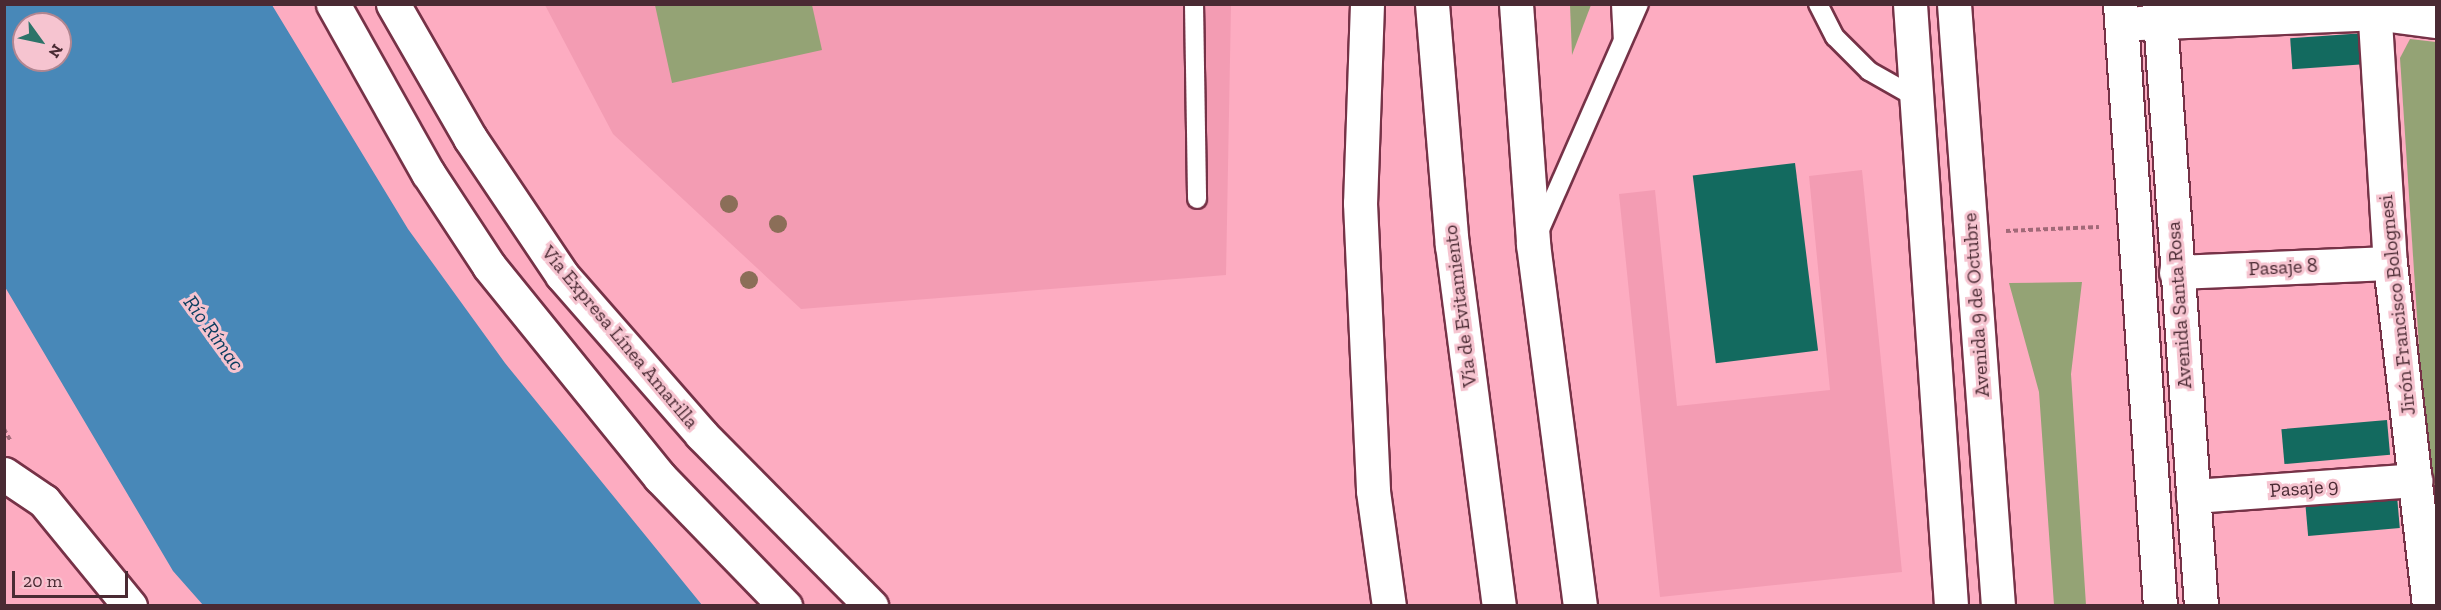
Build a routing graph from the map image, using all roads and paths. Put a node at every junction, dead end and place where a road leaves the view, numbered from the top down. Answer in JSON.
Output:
{"nodes":[{"id":1,"x":333,"y":4,"type":"edge"},
{"id":2,"x":393,"y":4,"type":"edge"},
{"id":3,"x":1194,"y":4,"type":"edge"},
{"id":4,"x":1367,"y":4,"type":"edge"},
{"id":5,"x":1432,"y":4,"type":"edge"},
{"id":6,"x":1516,"y":4,"type":"edge"},
{"id":7,"x":1621,"y":4,"type":"edge"},
{"id":8,"x":1639,"y":4,"type":"edge"},
{"id":9,"x":1818,"y":4,"type":"edge"},
{"id":10,"x":1910,"y":4,"type":"edge"},
{"id":11,"x":1954,"y":4,"type":"edge"},
{"id":12,"x":2374,"y":9,"type":"edge"},
{"id":13,"x":2121,"y":14,"type":"edge"},
{"id":14,"x":2160,"y":14,"type":"edge"},
{"id":15,"x":2436,"y":21,"type":"edge"},
{"id":16,"x":1624,"y":42,"type":"junction"},
{"id":17,"x":1915,"y":97,"type":"junction"},
{"id":18,"x":1197,"y":199,"type":"dead end"},
{"id":19,"x":2099,"y":227,"type":"dead end"},
{"id":20,"x":2001,"y":231,"type":"dead end"},
{"id":21,"x":1533,"y":244,"type":"junction"},
{"id":22,"x":2390,"y":262,"type":"junction"},
{"id":23,"x":2176,"y":272,"type":"junction"},
{"id":24,"x":4,"y":474,"type":"edge"},
{"id":25,"x":2415,"y":480,"type":"junction"},
{"id":26,"x":2193,"y":496,"type":"junction"},
{"id":27,"x":130,"y":606,"type":"edge"},
{"id":28,"x":785,"y":606,"type":"edge"},
{"id":29,"x":871,"y":606,"type":"edge"},
{"id":30,"x":1389,"y":606,"type":"edge"},
{"id":31,"x":1499,"y":606,"type":"edge"},
{"id":32,"x":1580,"y":606,"type":"edge"},
{"id":33,"x":1950,"y":606,"type":"edge"},
{"id":34,"x":1998,"y":606,"type":"edge"},
{"id":35,"x":2160,"y":606,"type":"edge"},
{"id":36,"x":2200,"y":606,"type":"edge"},
{"id":37,"x":2429,"y":606,"type":"edge"}],
"edges":[{"from":1,"to":28,"type":"main road"},
{"from":2,"to":29,"type":"main road","name":"Vía Expresa Línea Amarilla"},
{"from":3,"to":18,"type":"lane"},
{"from":4,"to":30,"type":"main road"},
{"from":5,"to":31,"type":"main road","name":"Vía de Evitamiento"},
{"from":6,"to":21,"type":"main road"},
{"from":7,"to":16,"type":"lane"},
{"from":8,"to":16,"type":"lane"},
{"from":9,"to":17,"type":"lane"},
{"from":10,"to":17,"type":"main road"},
{"from":11,"to":34,"type":"main road","name":"Avenida 9 de Octubre"},
{"from":12,"to":14,"type":"main road"},
{"from":12,"to":15,"type":"main road"},
{"from":12,"to":22,"type":"main road","name":"Jirón Francisco Bolognesi"},
{"from":13,"to":14,"type":"main road"},
{"from":13,"to":35,"type":"main road","name":"Avenida Santa Rosa"},
{"from":14,"to":23,"type":"main road","name":"Avenida Santa Rosa"},
{"from":16,"to":21,"type":"lane"},
{"from":17,"to":33,"type":"main road"},
{"from":19,"to":20,"type":"path"},
{"from":21,"to":32,"type":"main road"},
{"from":22,"to":23,"type":"main road","name":"Pasaje 8"},
{"from":22,"to":25,"type":"main road","name":"Jirón Francisco Bolognesi"},
{"from":23,"to":26,"type":"main road","name":"Avenida Santa Rosa"},
{"from":24,"to":27,"type":"main road"},
{"from":25,"to":26,"type":"main road","name":"Pasaje 9"},
{"from":25,"to":37,"type":"main road","name":"Jirón Francisco Bolognesi"},
{"from":26,"to":36,"type":"main road","name":"Avenida Santa Rosa"}]}
